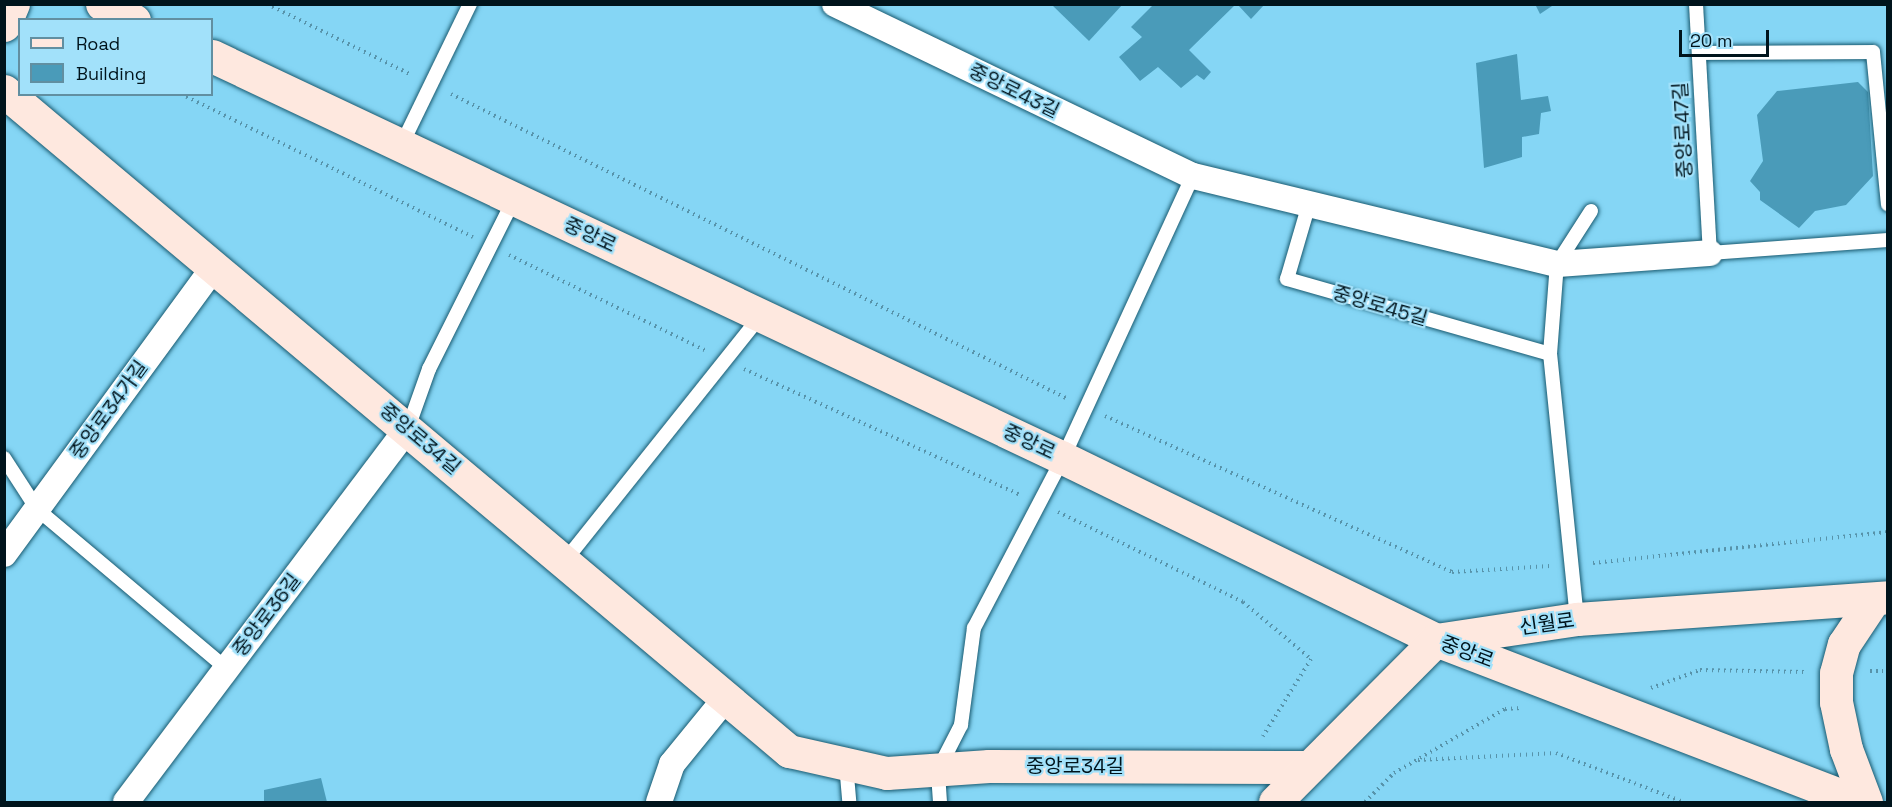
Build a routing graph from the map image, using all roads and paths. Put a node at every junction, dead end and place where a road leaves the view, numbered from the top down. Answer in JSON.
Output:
{"nodes":[{"id":1,"x":13,"y":4,"type":"edge"},
{"id":2,"x":102,"y":4,"type":"edge"},
{"id":3,"x":267,"y":4,"type":"edge"},
{"id":4,"x":470,"y":4,"type":"edge"},
{"id":5,"x":835,"y":4,"type":"edge"},
{"id":6,"x":1696,"y":4,"type":"edge"},
{"id":7,"x":130,"y":18,"type":"edge"},
{"id":8,"x":4,"y":25,"type":"edge"},
{"id":9,"x":1699,"y":53,"type":"junction"},
{"id":10,"x":213,"y":56,"type":"edge"},
{"id":11,"x":431,"y":84,"type":"junction"},
{"id":12,"x":4,"y":90,"type":"edge"},
{"id":13,"x":185,"y":96,"type":"edge"},
{"id":14,"x":401,"y":146,"type":"junction"},
{"id":15,"x":1193,"y":176,"type":"junction"},
{"id":16,"x":514,"y":199,"type":"junction"},
{"id":17,"x":1309,"y":204,"type":"junction"},
{"id":18,"x":1887,"y":204,"type":"edge"},
{"id":19,"x":1591,"y":211,"type":"dead end"},
{"id":20,"x":1887,"y":240,"type":"edge"},
{"id":21,"x":490,"y":245,"type":"junction"},
{"id":22,"x":1710,"y":253,"type":"junction"},
{"id":23,"x":1557,"y":264,"type":"junction"},
{"id":24,"x":214,"y":267,"type":"junction"},
{"id":25,"x":761,"y":315,"type":"junction"},
{"id":26,"x":1550,"y":354,"type":"junction"},
{"id":27,"x":725,"y":360,"type":"junction"},
{"id":28,"x":1087,"y":408,"type":"junction"},
{"id":29,"x":408,"y":428,"type":"junction"},
{"id":30,"x":4,"y":458,"type":"edge"},
{"id":31,"x":1063,"y":458,"type":"junction"},
{"id":32,"x":1038,"y":502,"type":"junction"},
{"id":33,"x":37,"y":509,"type":"junction"},
{"id":34,"x":1887,"y":532,"type":"edge"},
{"id":35,"x":4,"y":554,"type":"edge"},
{"id":36,"x":564,"y":562,"type":"junction"},
{"id":37,"x":1572,"y":565,"type":"junction"},
{"id":38,"x":1881,"y":598,"type":"edge"},
{"id":39,"x":1577,"y":619,"type":"junction"},
{"id":40,"x":1436,"y":640,"type":"junction"},
{"id":41,"x":227,"y":669,"type":"junction"},
{"id":42,"x":725,"y":699,"type":"junction"},
{"id":43,"x":1417,"y":760,"type":"dead end"},
{"id":44,"x":846,"y":764,"type":"junction"},
{"id":45,"x":1244,"y":766,"type":"junction"},
{"id":46,"x":1305,"y":767,"type":"junction"},
{"id":47,"x":938,"y":770,"type":"junction"},
{"id":48,"x":126,"y":802,"type":"edge"},
{"id":49,"x":659,"y":802,"type":"edge"},
{"id":50,"x":849,"y":802,"type":"edge"},
{"id":51,"x":940,"y":802,"type":"edge"},
{"id":52,"x":1275,"y":802,"type":"edge"},
{"id":53,"x":1683,"y":802,"type":"edge"},
{"id":54,"x":1857,"y":802,"type":"edge"},
{"id":55,"x":1866,"y":802,"type":"edge"}],
"edges":[{"from":1,"to":8,"type":"main road"},
{"from":2,"to":7,"type":"main road"},
{"from":3,"to":11,"type":"path"},
{"from":4,"to":11,"type":"lane"},
{"from":5,"to":15,"type":"street","name":"중앙로43길"},
{"from":6,"to":9,"type":"lane","name":"중앙로47길"},
{"from":9,"to":18,"type":"lane"},
{"from":9,"to":22,"type":"lane","name":"중앙로47길"},
{"from":10,"to":14,"type":"main road","name":"중앙로"},
{"from":11,"to":14,"type":"lane"},
{"from":11,"to":28,"type":"path"},
{"from":12,"to":24,"type":"main road","name":"중앙로34길"},
{"from":13,"to":21,"type":"path"},
{"from":14,"to":16,"type":"main road","name":"중앙로"},
{"from":15,"to":17,"type":"street"},
{"from":15,"to":28,"type":"lane"},
{"from":16,"to":21,"type":"lane"},
{"from":16,"to":25,"type":"main road","name":"중앙로"},
{"from":17,"to":23,"type":"street"},
{"from":17,"to":26,"type":"lane","name":"중앙로45길"},
{"from":19,"to":23,"type":"lane"},
{"from":20,"to":22,"type":"lane"},
{"from":21,"to":27,"type":"path"},
{"from":21,"to":29,"type":"lane"},
{"from":22,"to":23,"type":"street"},
{"from":23,"to":26,"type":"lane"},
{"from":24,"to":29,"type":"main road","name":"중앙로34길"},
{"from":24,"to":33,"type":"street","name":"중앙로34가길"},
{"from":25,"to":27,"type":"lane"},
{"from":25,"to":31,"type":"main road","name":"중앙로"},
{"from":26,"to":37,"type":"lane"},
{"from":27,"to":32,"type":"path"},
{"from":27,"to":36,"type":"lane"},
{"from":28,"to":31,"type":"lane"},
{"from":28,"to":37,"type":"path"},
{"from":29,"to":36,"type":"main road","name":"중앙로34길"},
{"from":29,"to":41,"type":"street","name":"중앙로36길"},
{"from":30,"to":33,"type":"lane"},
{"from":31,"to":32,"type":"lane"},
{"from":31,"to":40,"type":"main road","name":"중앙로"},
{"from":32,"to":45,"type":"path"},
{"from":32,"to":47,"type":"lane"},
{"from":33,"to":35,"type":"street","name":"중앙로34가길"},
{"from":33,"to":41,"type":"lane"},
{"from":34,"to":37,"type":"path"},
{"from":36,"to":42,"type":"main road","name":"중앙로34길"},
{"from":37,"to":39,"type":"lane"},
{"from":38,"to":39,"type":"main road","name":"신월로"},
{"from":38,"to":55,"type":"main road"},
{"from":39,"to":40,"type":"main road","name":"신월로"},
{"from":40,"to":46,"type":"main road"},
{"from":40,"to":54,"type":"main road","name":"중앙로"},
{"from":41,"to":48,"type":"street","name":"중앙로36길"},
{"from":42,"to":44,"type":"main road","name":"중앙로34길"},
{"from":42,"to":49,"type":"street"},
{"from":43,"to":53,"type":"path"},
{"from":44,"to":47,"type":"main road","name":"중앙로34길"},
{"from":44,"to":50,"type":"lane"},
{"from":45,"to":46,"type":"main road","name":"중앙로34길"},
{"from":45,"to":47,"type":"main road","name":"중앙로34길"},
{"from":46,"to":52,"type":"main road"},
{"from":47,"to":51,"type":"lane"}]}
